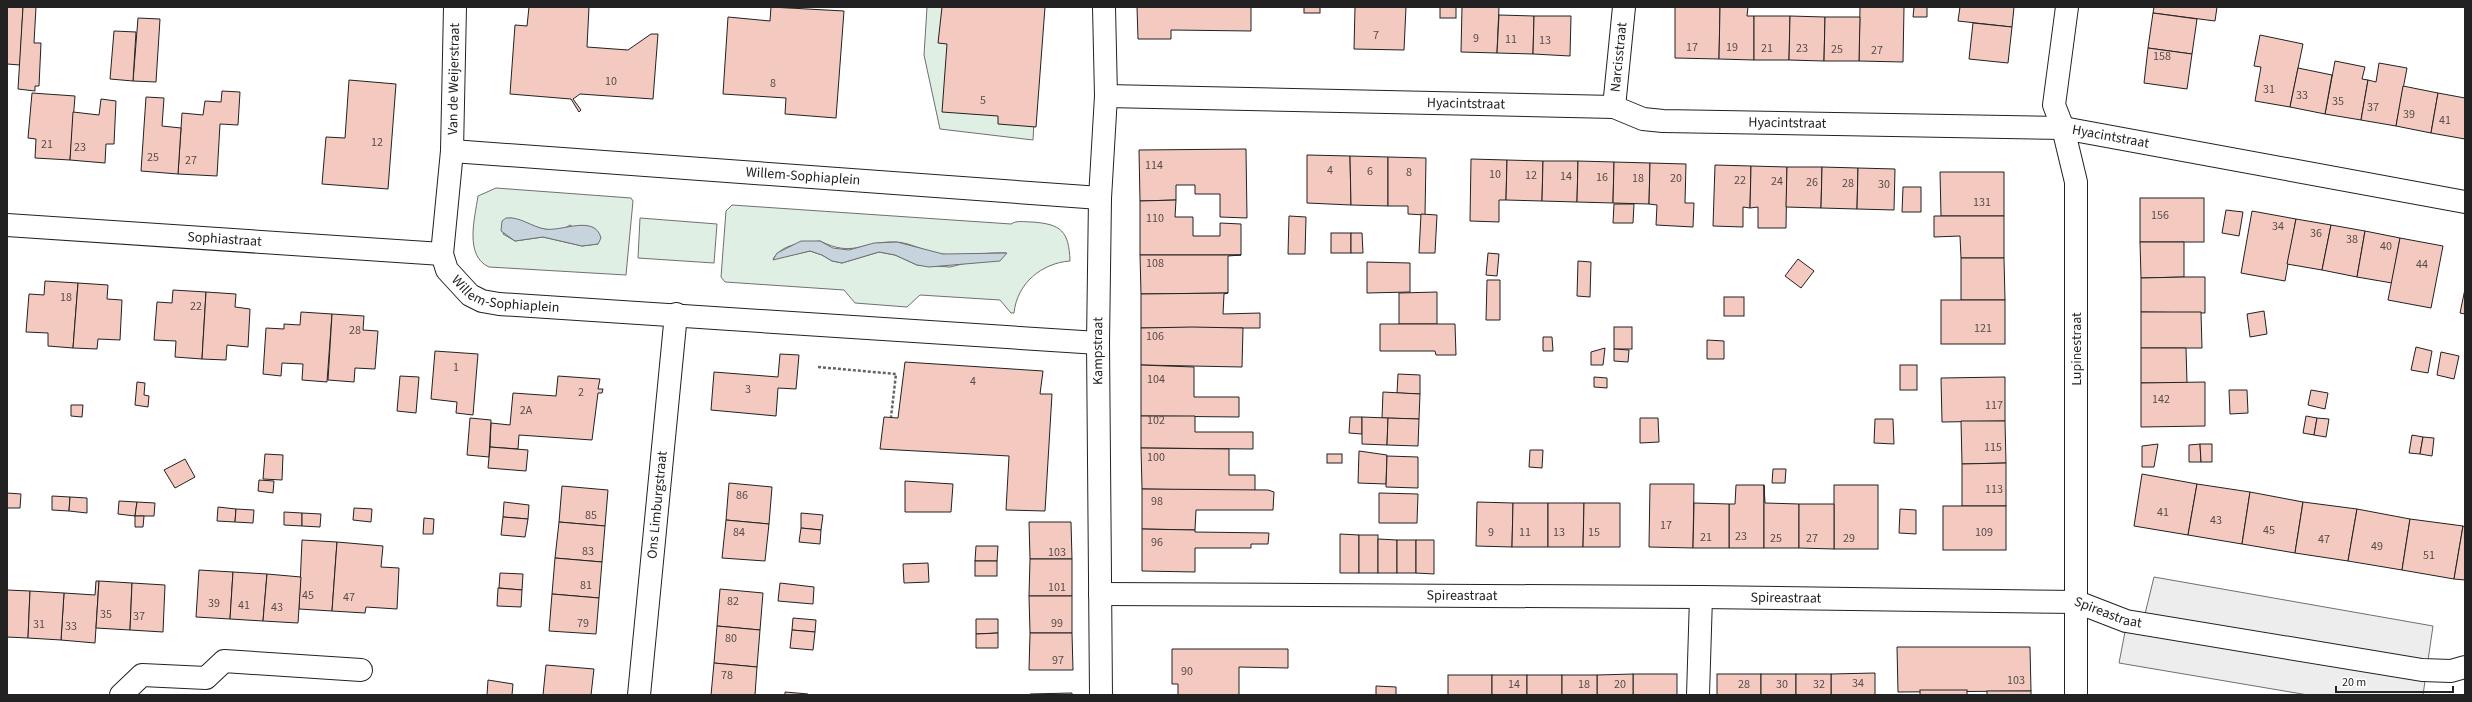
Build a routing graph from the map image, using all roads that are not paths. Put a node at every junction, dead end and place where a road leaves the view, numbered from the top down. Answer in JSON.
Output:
{"nodes":[{"id":1,"x":455,"y":7,"type":"edge"},
{"id":2,"x":1104,"y":7,"type":"edge"},
{"id":3,"x":1624,"y":7,"type":"edge"},
{"id":4,"x":2067,"y":7,"type":"edge"},
{"id":5,"x":1106,"y":96,"type":"junction"},
{"id":6,"x":1614,"y":107,"type":"junction"},
{"id":7,"x":2063,"y":128,"type":"junction"},
{"id":8,"x":452,"y":151,"type":"junction"},
{"id":9,"x":1100,"y":198,"type":"junction"},
{"id":10,"x":2465,"y":202,"type":"edge"},
{"id":11,"x":7,"y":225,"type":"edge"},
{"id":12,"x":442,"y":254,"type":"junction"},
{"id":13,"x":676,"y":314,"type":"junction"},
{"id":14,"x":1098,"y":343,"type":"junction"},
{"id":15,"x":1100,"y":594,"type":"junction"},
{"id":16,"x":1701,"y":597,"type":"junction"},
{"id":17,"x":2077,"y":602,"type":"junction"},
{"id":18,"x":2465,"y":667,"type":"edge"},
{"id":19,"x":361,"y":670,"type":"dead end"},
{"id":20,"x":206,"y":686,"type":"edge"},
{"id":21,"x":121,"y":695,"type":"edge"},
{"id":22,"x":639,"y":695,"type":"edge"},
{"id":23,"x":1101,"y":695,"type":"edge"},
{"id":24,"x":1698,"y":695,"type":"edge"},
{"id":25,"x":2076,"y":695,"type":"edge"}],
"edges":[{"from":1,"to":8,"type":"street","name":"Van de Weijerstraat"},
{"from":2,"to":5,"type":"street","name":"Kampstraat"},
{"from":3,"to":6,"type":"street","name":"Narcisstraat"},
{"from":4,"to":7,"type":"street","name":"Lupinestraat"},
{"from":5,"to":6,"type":"street","name":"Hyacintstraat"},
{"from":5,"to":9,"type":"street","name":"Kampstraat"},
{"from":6,"to":7,"type":"street","name":"Hyacintstraat"},
{"from":7,"to":10,"type":"street","name":"Hyacintstraat"},
{"from":7,"to":17,"type":"street","name":"Lupinestraat"},
{"from":8,"to":9,"type":"street","name":"Willem-Sophiaplein"},
{"from":8,"to":12,"type":"street","name":"Willem-Sophiaplein"},
{"from":9,"to":14,"type":"street","name":"Kampstraat"},
{"from":11,"to":12,"type":"street","name":"Sophiastraat"},
{"from":12,"to":13,"type":"street","name":"Willem-Sophiaplein"},
{"from":13,"to":14,"type":"street","name":"Willem-Sophiaplein"},
{"from":13,"to":22,"type":"street","name":"Ons Limburgstraat"},
{"from":14,"to":15,"type":"street","name":"Kampstraat"},
{"from":15,"to":16,"type":"street","name":"Spireastraat"},
{"from":15,"to":23,"type":"street","name":"Kampstraat"},
{"from":16,"to":17,"type":"street","name":"Spireastraat"},
{"from":16,"to":24,"type":"street"},
{"from":17,"to":18,"type":"street","name":"Spireastraat"},
{"from":17,"to":25,"type":"street","name":"Lupinestraat"},
{"from":19,"to":20,"type":"street"},
{"from":20,"to":21,"type":"street"}]}
